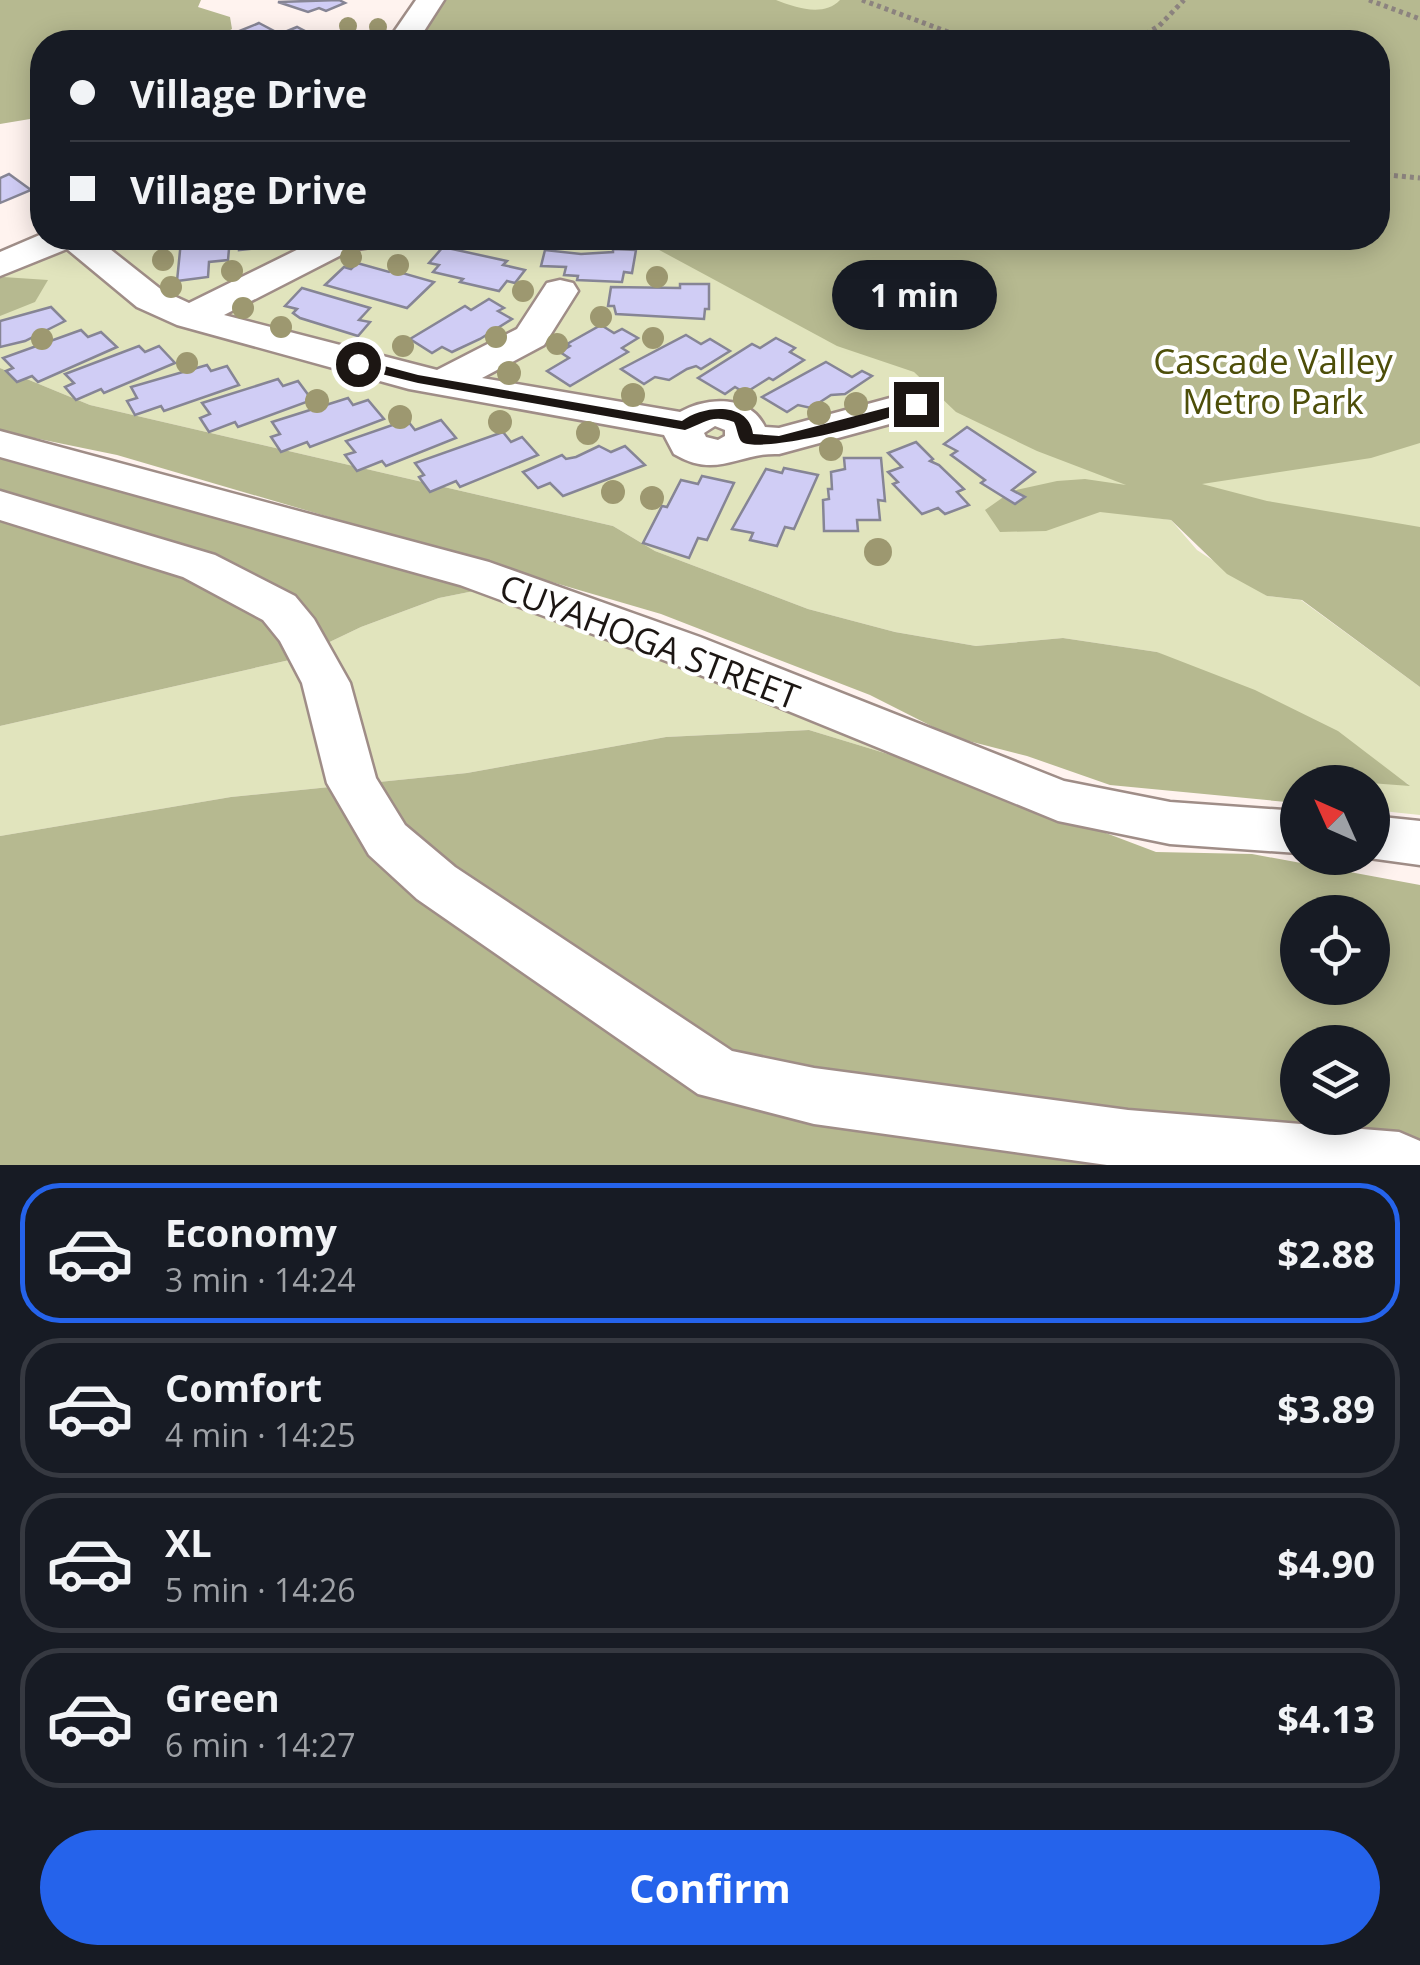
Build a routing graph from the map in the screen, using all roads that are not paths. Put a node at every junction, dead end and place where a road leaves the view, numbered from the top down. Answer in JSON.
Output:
{"nodes":[{"id":1,"x":430,"y":0,"type":"edge"},
{"id":2,"x":410,"y":30,"type":"edge"},
{"id":3,"x":35,"y":250,"type":"edge"},
{"id":4,"x":90,"y":250,"type":"edge"},
{"id":5,"x":324,"y":250,"type":"edge"},
{"id":6,"x":0,"y":265,"type":"edge"},
{"id":7,"x":560,"y":291,"type":"dead end"},
{"id":8,"x":190,"y":318,"type":"junction"},
{"id":9,"x":442,"y":383,"type":"junction"},
{"id":10,"x":916,"y":404,"type":"dead end"},
{"id":11,"x":0,"y":444,"type":"edge"},
{"id":12,"x":0,"y":505,"type":"edge"},
{"id":13,"x":1280,"y":831,"type":"edge"},
{"id":14,"x":1390,"y":840,"type":"edge"},
{"id":15,"x":1420,"y":843,"type":"edge"},
{"id":16,"x":1399,"y":1162,"type":"dead end"}],
"edges":[{"from":1,"to":2,"type":"street"},
{"from":3,"to":6,"type":"street"},
{"from":4,"to":8,"type":"street"},
{"from":5,"to":8,"type":"street"},
{"from":7,"to":9,"type":"street"},
{"from":8,"to":9,"type":"street"},
{"from":9,"to":10,"type":"street"},
{"from":11,"to":13,"type":"street","name":"CUYAHOGA STREET"},
{"from":12,"to":16,"type":"street"},
{"from":14,"to":15,"type":"street"}]}
